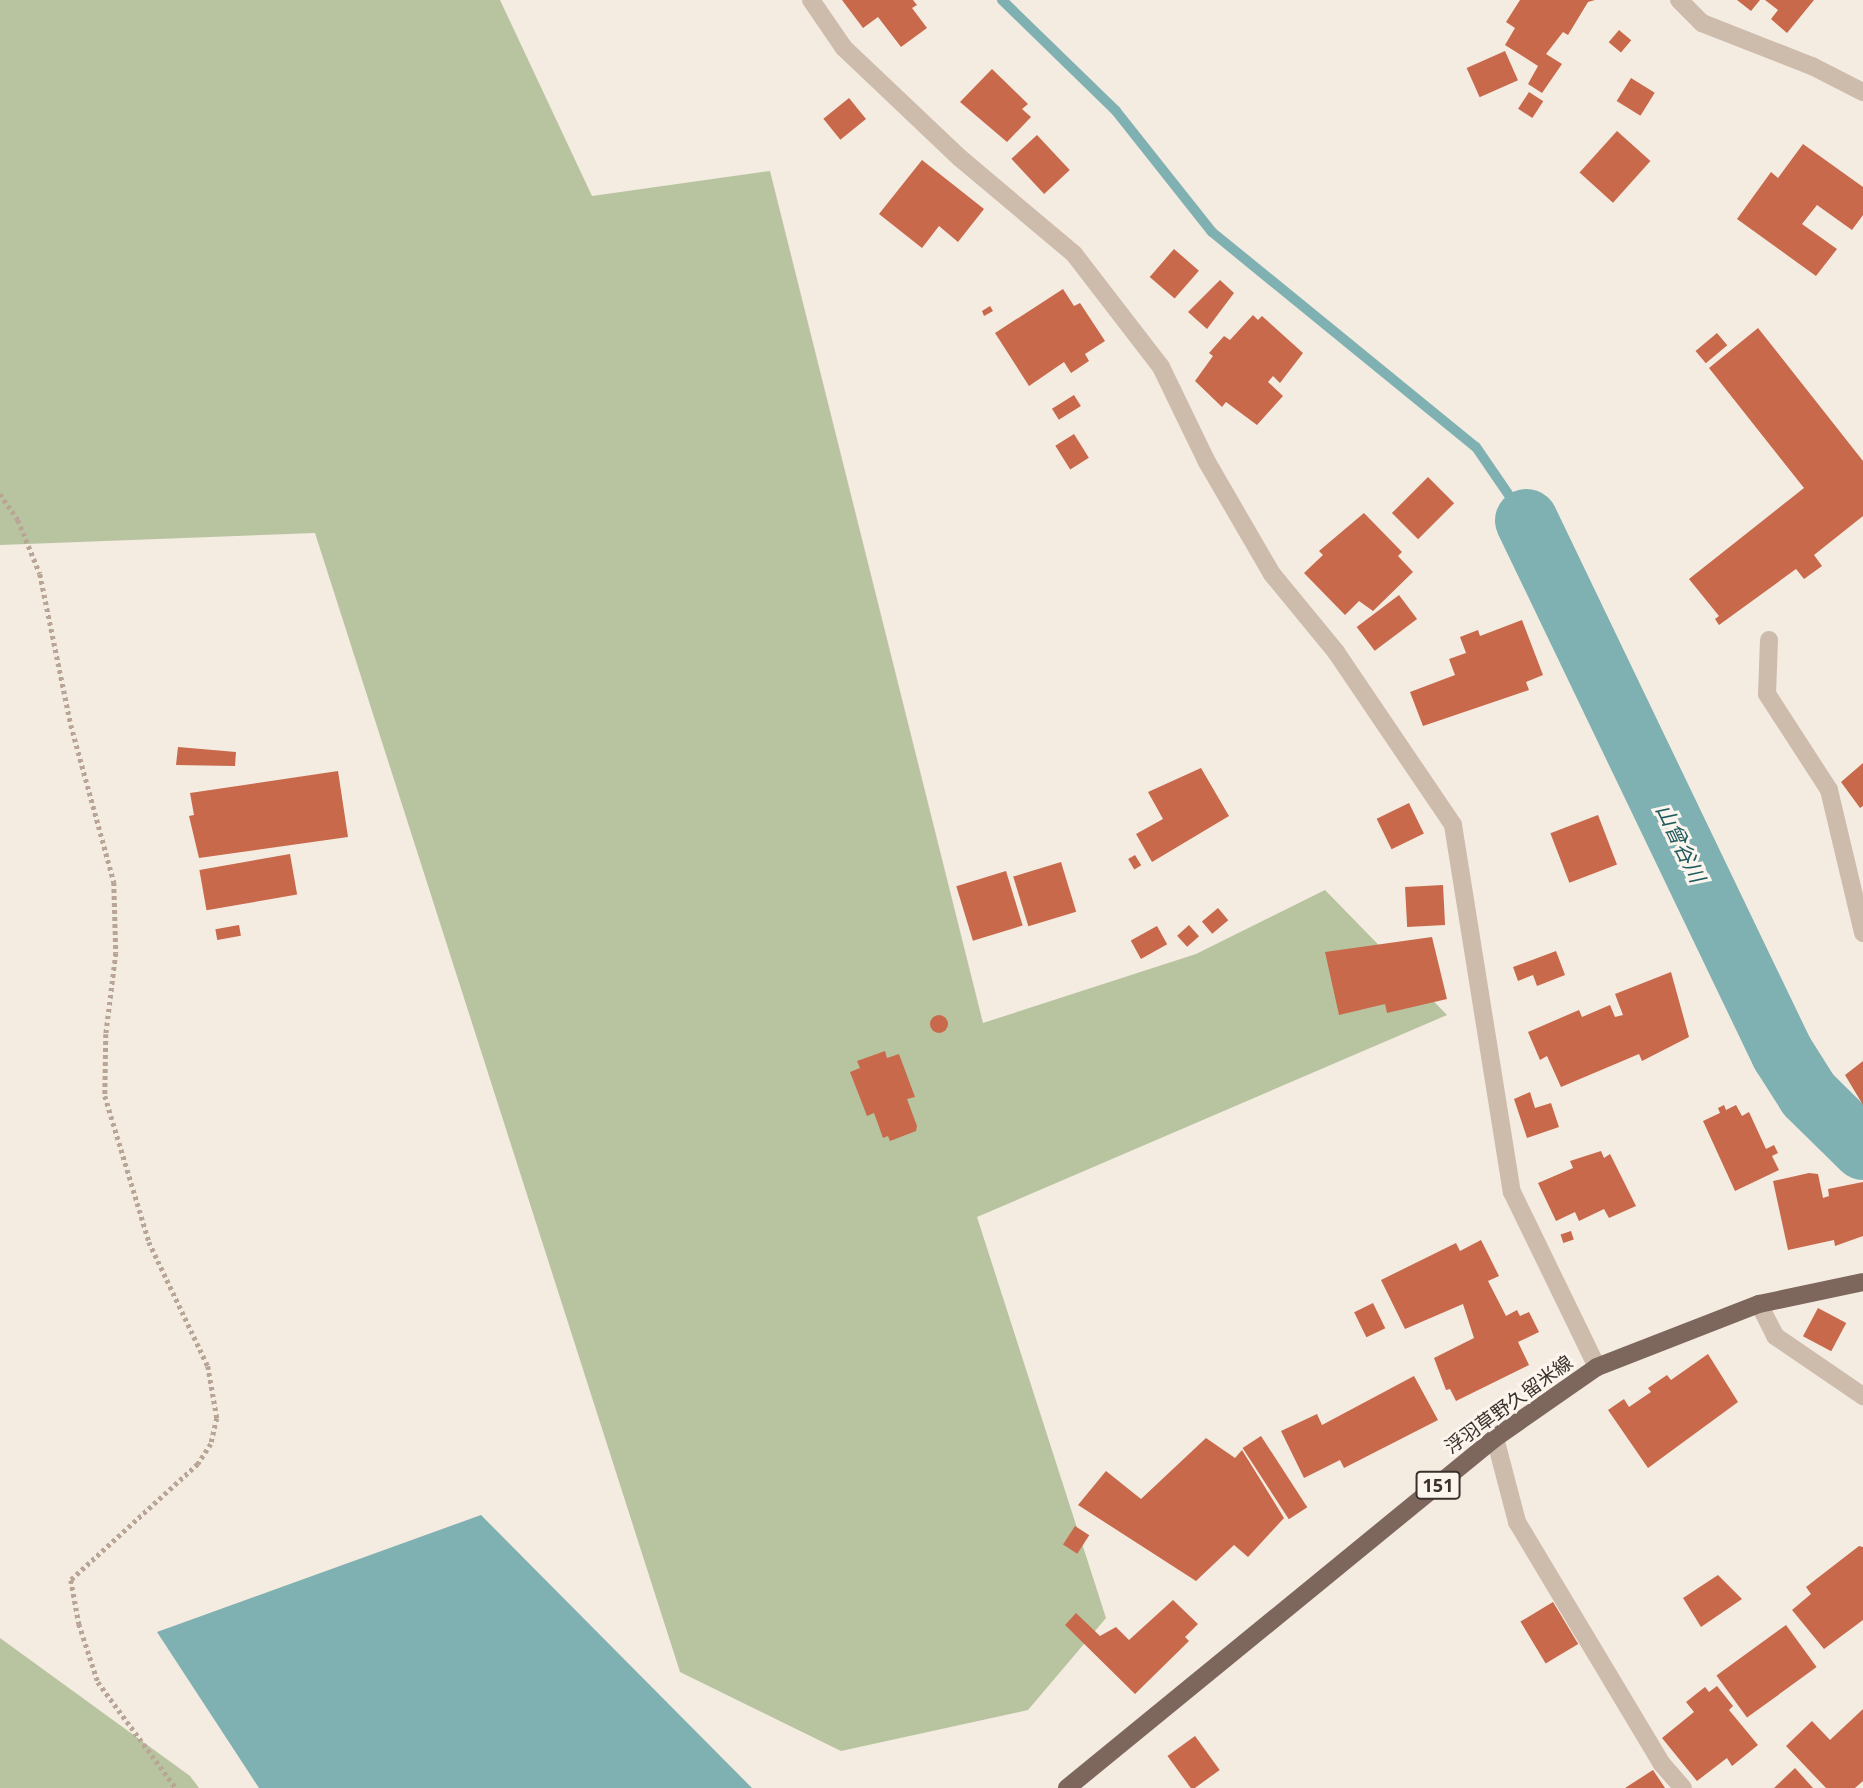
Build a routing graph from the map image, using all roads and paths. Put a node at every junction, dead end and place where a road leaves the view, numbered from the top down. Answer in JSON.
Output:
{"nodes":[{"id":1,"x":811,"y":0,"type":"edge"},
{"id":2,"x":1679,"y":0,"type":"edge"},
{"id":3,"x":1863,"y":92,"type":"edge"},
{"id":4,"x":0,"y":494,"type":"edge"},
{"id":5,"x":1769,"y":640,"type":"dead end"},
{"id":6,"x":1863,"y":933,"type":"edge"},
{"id":7,"x":1863,"y":1282,"type":"edge"},
{"id":8,"x":1759,"y":1304,"type":"junction"},
{"id":9,"x":1597,"y":1367,"type":"junction"},
{"id":10,"x":1863,"y":1396,"type":"edge"},
{"id":11,"x":1495,"y":1438,"type":"junction"},
{"id":12,"x":176,"y":1788,"type":"edge"},
{"id":13,"x":1067,"y":1788,"type":"edge"},
{"id":14,"x":1683,"y":1788,"type":"edge"}],
"edges":[{"from":1,"to":9,"type":"street"},
{"from":2,"to":3,"type":"street"},
{"from":4,"to":12,"type":"path"},
{"from":5,"to":6,"type":"street"},
{"from":7,"to":8,"type":"main road","name":"浮羽草野久留米線","number":"151"},
{"from":8,"to":9,"type":"main road","name":"浮羽草野久留米線","number":"151"},
{"from":8,"to":10,"type":"street"},
{"from":9,"to":11,"type":"main road","name":"浮羽草野久留米線","number":"151"},
{"from":11,"to":13,"type":"main road","name":"浮羽草野久留米線","number":"151"},
{"from":11,"to":14,"type":"street"}]}
